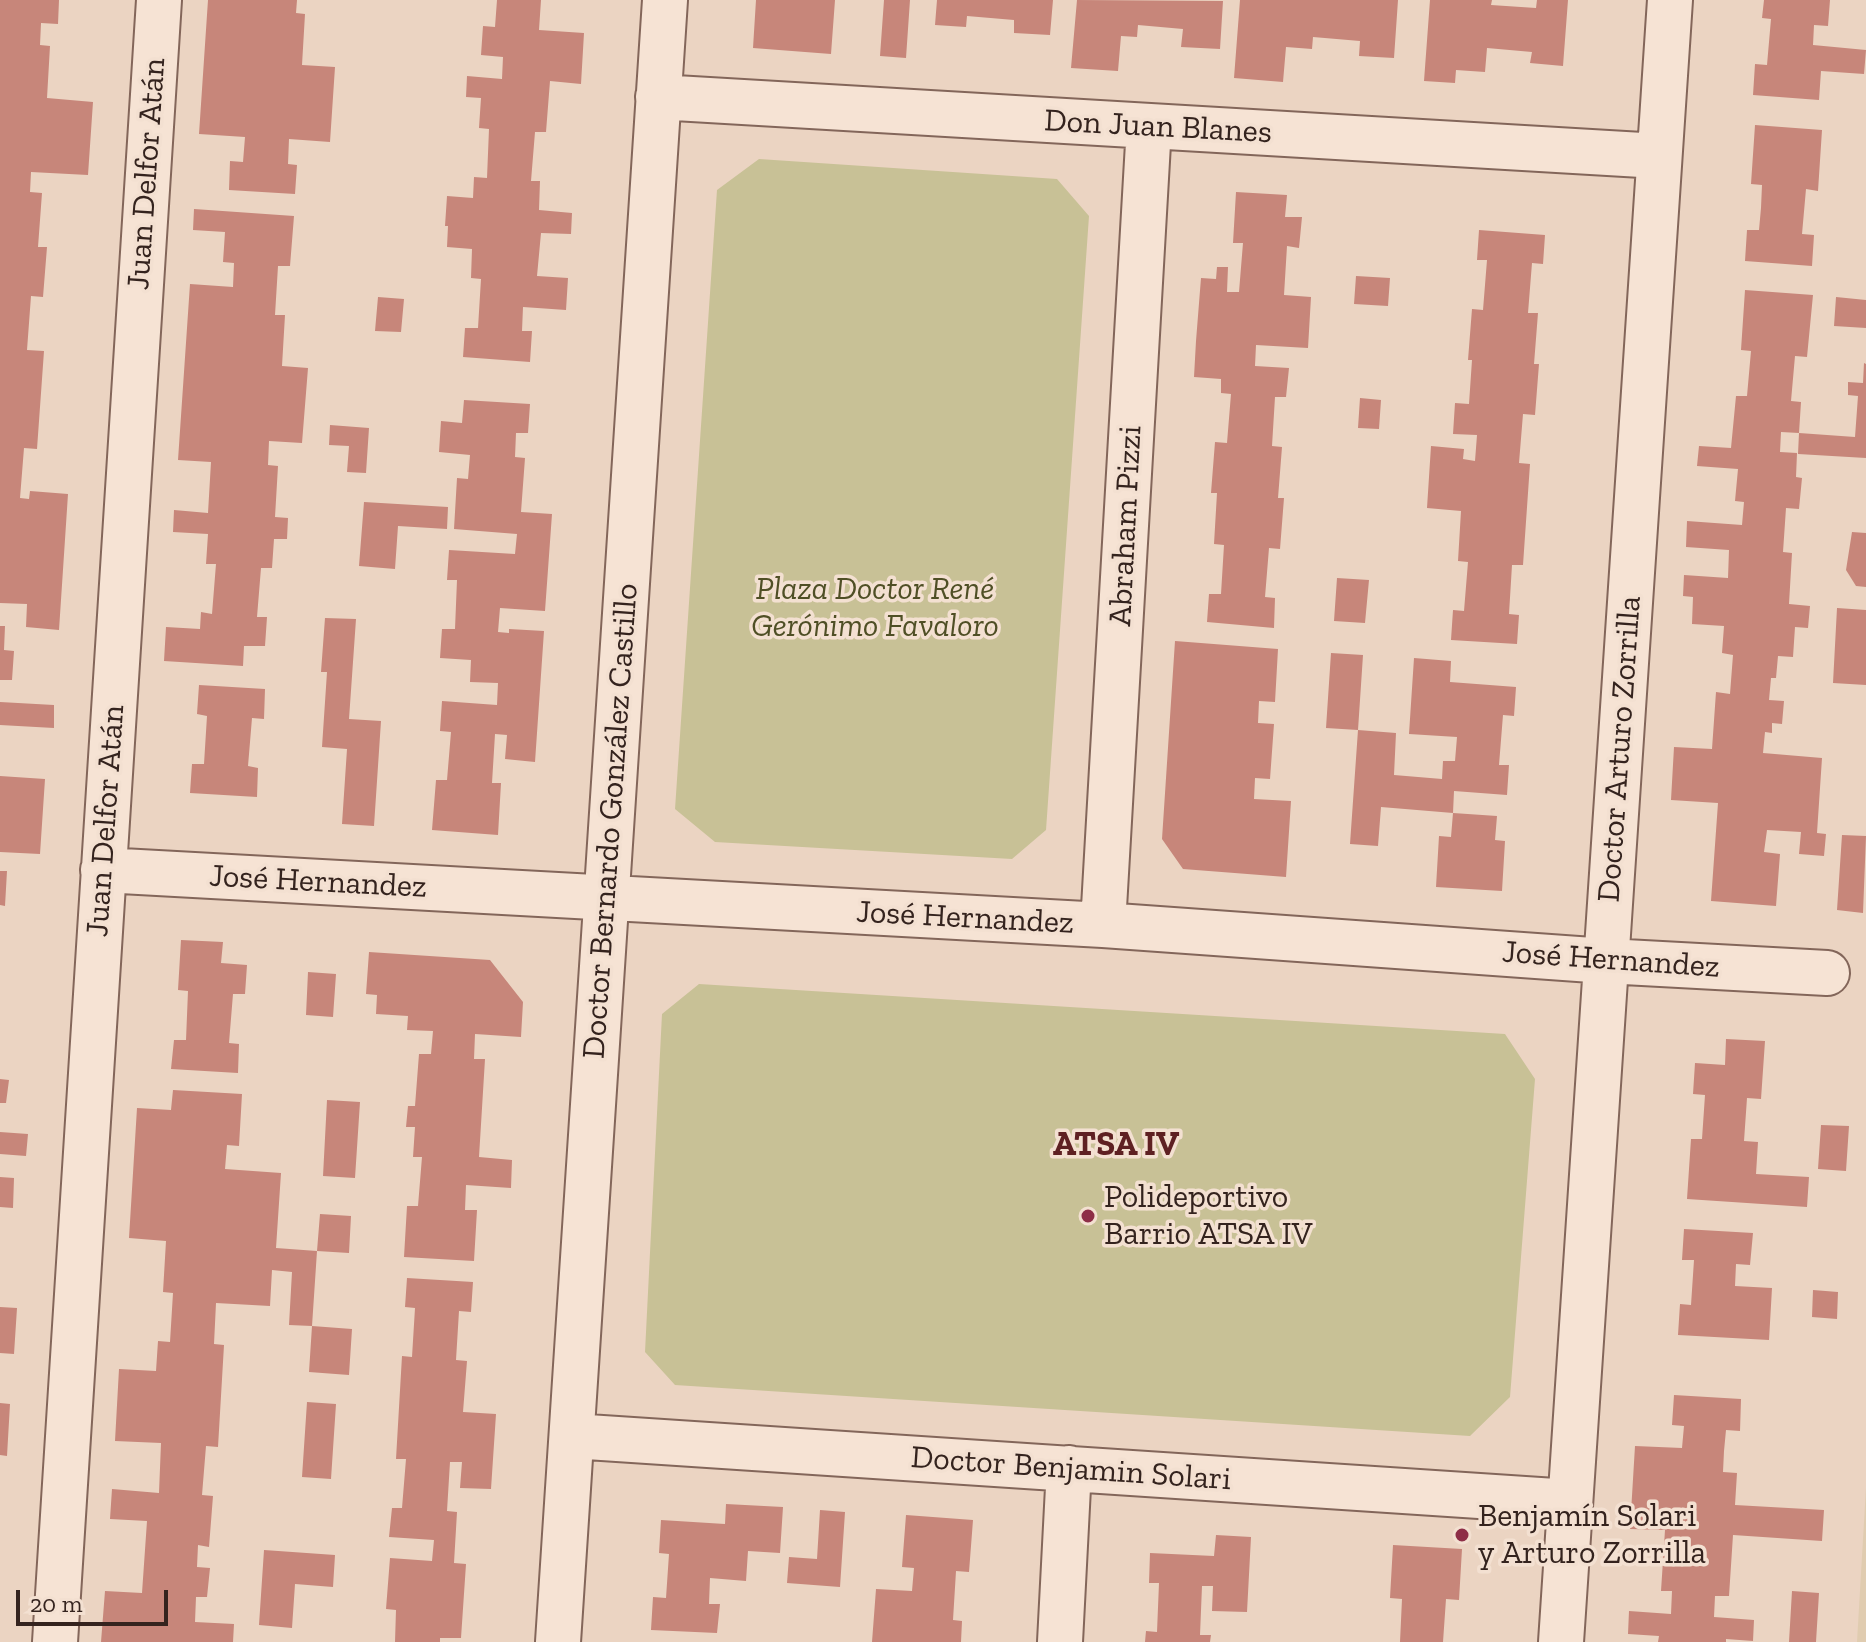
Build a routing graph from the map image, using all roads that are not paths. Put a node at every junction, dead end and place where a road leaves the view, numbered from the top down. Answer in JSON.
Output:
{"nodes":[{"id":1,"x":159,"y":0,"type":"edge"},
{"id":2,"x":665,"y":0,"type":"edge"},
{"id":3,"x":1670,"y":0,"type":"edge"},
{"id":4,"x":658,"y":97,"type":"junction"},
{"id":5,"x":1149,"y":126,"type":"junction"},
{"id":6,"x":1659,"y":156,"type":"junction"},
{"id":7,"x":103,"y":870,"type":"junction"},
{"id":8,"x":607,"y":898,"type":"junction"},
{"id":9,"x":1103,"y":925,"type":"junction"},
{"id":10,"x":1606,"y":961,"type":"junction"},
{"id":11,"x":1827,"y":973,"type":"dead end"},
{"id":12,"x":572,"y":1436,"type":"junction"},
{"id":13,"x":1069,"y":1468,"type":"junction"},
{"id":14,"x":1570,"y":1502,"type":"junction"},
{"id":15,"x":55,"y":1642,"type":"edge"},
{"id":16,"x":558,"y":1642,"type":"edge"},
{"id":17,"x":1060,"y":1642,"type":"edge"},
{"id":18,"x":1561,"y":1642,"type":"edge"}],
"edges":[{"from":1,"to":7,"type":"street","name":"Juan Delfor Atán"},
{"from":2,"to":4,"type":"street","name":"Doctor Bernardo González Castillo"},
{"from":3,"to":6,"type":"street","name":"Doctor Arturo Zorrilla"},
{"from":4,"to":5,"type":"street","name":"Don Juan Blanes"},
{"from":4,"to":8,"type":"street","name":"Doctor Bernardo González Castillo"},
{"from":5,"to":6,"type":"street","name":"Don Juan Blanes"},
{"from":5,"to":9,"type":"street","name":"Abraham Pizzi"},
{"from":6,"to":10,"type":"street","name":"Doctor Arturo Zorrilla"},
{"from":7,"to":8,"type":"street","name":"José Hernandez"},
{"from":7,"to":15,"type":"street","name":"Juan Delfor Atán"},
{"from":8,"to":9,"type":"street","name":"José Hernandez"},
{"from":8,"to":12,"type":"street","name":"Doctor Bernardo González Castillo"},
{"from":9,"to":10,"type":"street","name":"José Hernandez"},
{"from":10,"to":11,"type":"street","name":"José Hernandez"},
{"from":10,"to":14,"type":"street","name":"Doctor Arturo Zorrilla"},
{"from":12,"to":13,"type":"street","name":"Doctor Benjamin Solari"},
{"from":12,"to":16,"type":"street","name":"Doctor Bernardo González Castillo"},
{"from":13,"to":14,"type":"street","name":"Doctor Benjamin Solari"},
{"from":13,"to":17,"type":"street"},
{"from":14,"to":18,"type":"street","name":"Doctor Arturo Zorrilla"}]}
